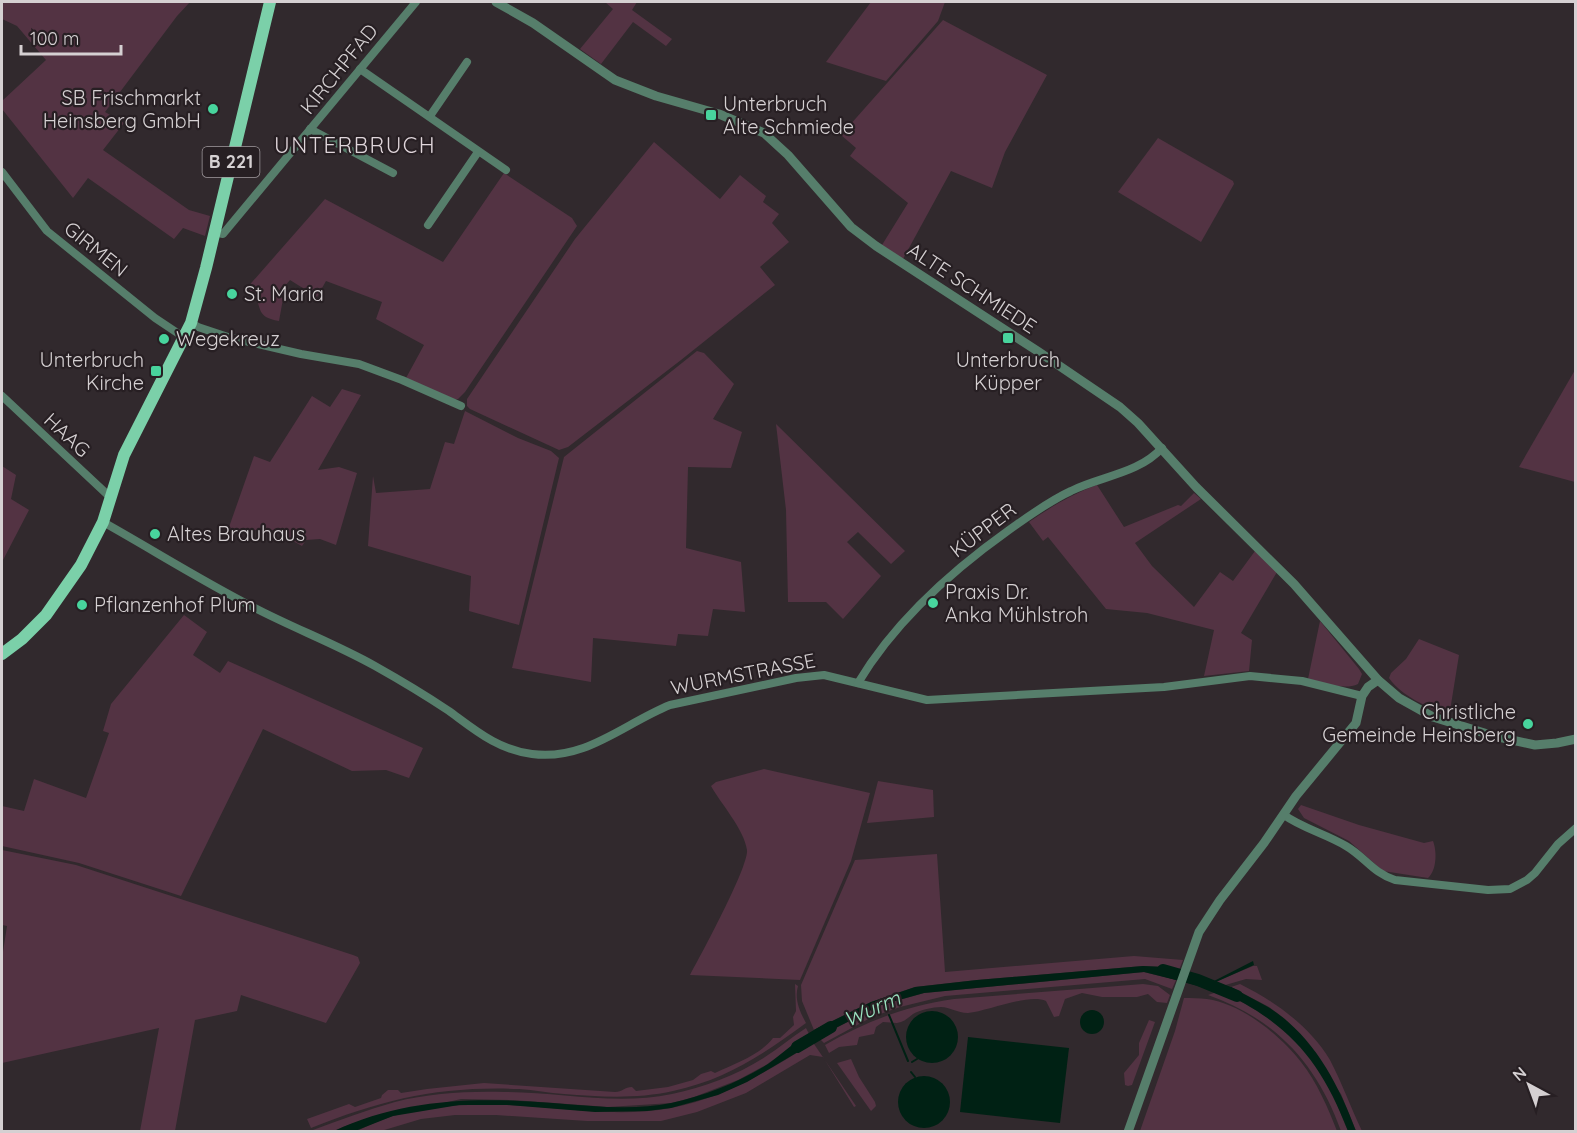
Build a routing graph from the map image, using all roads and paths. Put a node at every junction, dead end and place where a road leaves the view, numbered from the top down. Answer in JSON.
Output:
{"nodes":[{"id":1,"x":270,"y":2,"type":"edge"},
{"id":2,"x":416,"y":2,"type":"edge"},
{"id":3,"x":496,"y":2,"type":"edge"},
{"id":4,"x":467,"y":62,"type":"dead end"},
{"id":5,"x":360,"y":69,"type":"junction"},
{"id":6,"x":430,"y":116,"type":"junction"},
{"id":7,"x":310,"y":129,"type":"junction"},
{"id":8,"x":478,"y":152,"type":"junction"},
{"id":9,"x":506,"y":170,"type":"dead end"},
{"id":10,"x":2,"y":172,"type":"edge"},
{"id":11,"x":393,"y":173,"type":"dead end"},
{"id":12,"x":429,"y":225,"type":"dead end"},
{"id":13,"x":215,"y":232,"type":"junction"},
{"id":14,"x":191,"y":323,"type":"junction"},
{"id":15,"x":185,"y":335,"type":"junction"},
{"id":16,"x":2,"y":396,"type":"edge"},
{"id":17,"x":461,"y":406,"type":"dead end"},
{"id":18,"x":1161,"y":448,"type":"junction"},
{"id":19,"x":110,"y":497,"type":"junction"},
{"id":20,"x":103,"y":522,"type":"junction"},
{"id":21,"x":2,"y":654,"type":"edge"},
{"id":22,"x":1378,"y":680,"type":"junction"},
{"id":23,"x":858,"y":683,"type":"junction"},
{"id":24,"x":1362,"y":696,"type":"junction"},
{"id":25,"x":1575,"y":739,"type":"edge"},
{"id":26,"x":1284,"y":815,"type":"junction"},
{"id":27,"x":1575,"y":828,"type":"edge"},
{"id":28,"x":1128,"y":1131,"type":"edge"}],
"edges":[{"from":1,"to":13,"type":"main road","number":"B 221"},
{"from":2,"to":5,"type":"street","name":"KIRCHPFAD"},
{"from":3,"to":18,"type":"street","name":"ALTE SCHMIEDE"},
{"from":4,"to":6,"type":"street"},
{"from":5,"to":6,"type":"street"},
{"from":5,"to":7,"type":"street","name":"KIRCHPFAD"},
{"from":6,"to":8,"type":"street"},
{"from":7,"to":11,"type":"street","name":"KIRCHPFAD"},
{"from":7,"to":13,"type":"street","name":"KIRCHPFAD"},
{"from":8,"to":9,"type":"street"},
{"from":8,"to":12,"type":"street"},
{"from":10,"to":15,"type":"street","name":"GIRMEN"},
{"from":13,"to":14,"type":"main road","number":"B 221"},
{"from":14,"to":15,"type":"main road","number":"B 221"},
{"from":14,"to":17,"type":"street"},
{"from":15,"to":19,"type":"main road","number":"B 221"},
{"from":16,"to":19,"type":"street","name":"HAAG"},
{"from":18,"to":22,"type":"street","name":"ALTE SCHMIEDE"},
{"from":18,"to":23,"type":"street","name":"KÜPPER"},
{"from":19,"to":20,"type":"main road","number":"B 221"},
{"from":20,"to":21,"type":"main road","number":"B 221"},
{"from":20,"to":23,"type":"street","name":"WURMSTRASSE"},
{"from":22,"to":24,"type":"street"},
{"from":22,"to":25,"type":"street","name":"ALTE SCHMIEDE"},
{"from":23,"to":24,"type":"street","name":"WURMSTRASSE"},
{"from":24,"to":26,"type":"street"},
{"from":26,"to":27,"type":"street"},
{"from":26,"to":28,"type":"street"}]}
